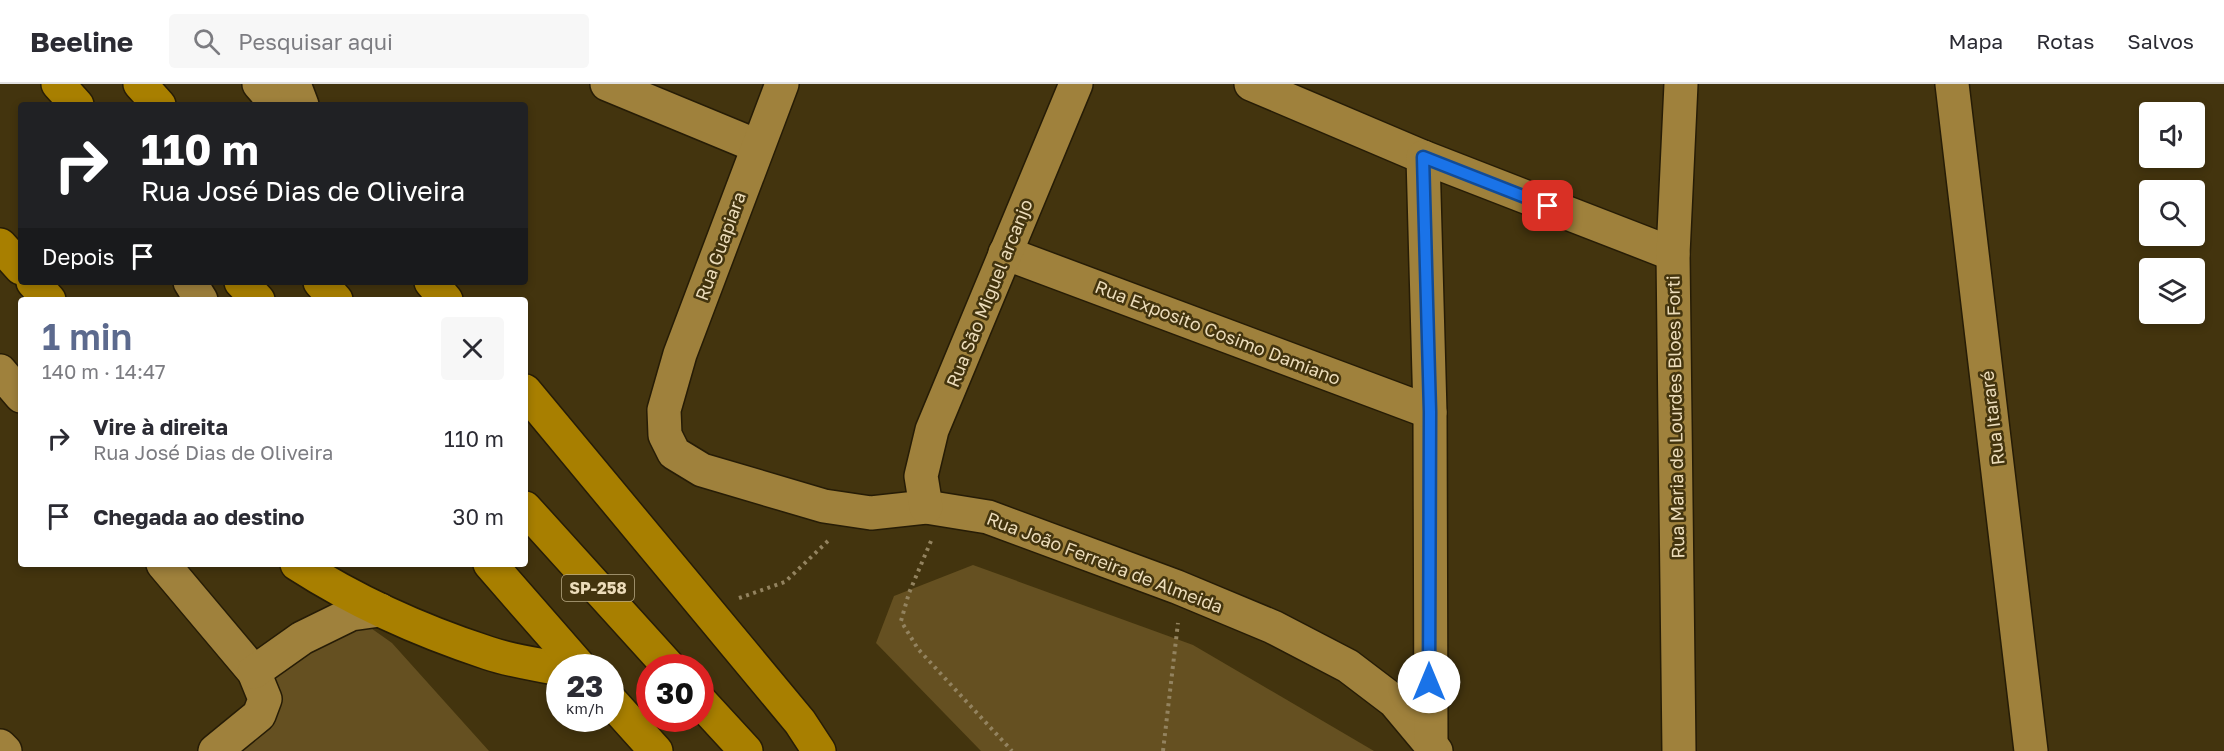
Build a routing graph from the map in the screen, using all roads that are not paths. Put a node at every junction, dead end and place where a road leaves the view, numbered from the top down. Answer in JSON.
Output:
{"nodes":[{"id":1,"x":58,"y":84,"type":"edge"},
{"id":2,"x":140,"y":84,"type":"edge"},
{"id":3,"x":259,"y":84,"type":"edge"},
{"id":4,"x":294,"y":84,"type":"edge"},
{"id":5,"x":607,"y":84,"type":"edge"},
{"id":6,"x":782,"y":84,"type":"edge"},
{"id":7,"x":1076,"y":84,"type":"edge"},
{"id":8,"x":1251,"y":84,"type":"edge"},
{"id":9,"x":1681,"y":84,"type":"edge"},
{"id":10,"x":1952,"y":84,"type":"edge"},
{"id":11,"x":74,"y":102,"type":"edge"},
{"id":12,"x":156,"y":102,"type":"edge"},
{"id":13,"x":274,"y":102,"type":"edge"},
{"id":14,"x":301,"y":102,"type":"edge"},
{"id":15,"x":757,"y":146,"type":"junction"},
{"id":16,"x":1423,"y":157,"type":"junction"},
{"id":17,"x":0,"y":245,"type":"edge"},
{"id":18,"x":1005,"y":253,"type":"junction"},
{"id":19,"x":1673,"y":254,"type":"junction"},
{"id":20,"x":18,"y":265,"type":"edge"},
{"id":21,"x":36,"y":285,"type":"edge"},
{"id":22,"x":244,"y":285,"type":"edge"},
{"id":23,"x":323,"y":285,"type":"edge"},
{"id":24,"x":434,"y":285,"type":"edge"},
{"id":25,"x":47,"y":297,"type":"edge"},
{"id":26,"x":255,"y":297,"type":"edge"},
{"id":27,"x":333,"y":297,"type":"edge"},
{"id":28,"x":444,"y":297,"type":"edge"},
{"id":29,"x":0,"y":371,"type":"edge"},
{"id":30,"x":18,"y":392,"type":"edge"},
{"id":31,"x":528,"y":395,"type":"edge"},
{"id":32,"x":664,"y":410,"type":"joint"},
{"id":33,"x":1430,"y":412,"type":"junction"},
{"id":34,"x":935,"y":508,"type":"junction"},
{"id":35,"x":528,"y":511,"type":"edge"},
{"id":36,"x":165,"y":567,"type":"edge"},
{"id":37,"x":302,"y":567,"type":"edge"},
{"id":38,"x":491,"y":568,"type":"edge"},
{"id":39,"x":380,"y":610,"type":"junction"},
{"id":40,"x":568,"y":654,"type":"edge"},
{"id":41,"x":657,"y":654,"type":"edge"},
{"id":42,"x":546,"y":666,"type":"edge"},
{"id":43,"x":259,"y":686,"type":"junction"},
{"id":44,"x":624,"y":715,"type":"edge"},
{"id":45,"x":714,"y":716,"type":"edge"},
{"id":46,"x":0,"y":746,"type":"edge"},
{"id":47,"x":1433,"y":748,"type":"edge"},
{"id":48,"x":5,"y":751,"type":"edge"},
{"id":49,"x":215,"y":751,"type":"edge"},
{"id":50,"x":657,"y":751,"type":"edge"},
{"id":51,"x":746,"y":751,"type":"edge"},
{"id":52,"x":819,"y":751,"type":"edge"},
{"id":53,"x":1679,"y":751,"type":"edge"},
{"id":54,"x":2031,"y":751,"type":"edge"}],
"edges":[{"from":1,"to":11,"type":"highway"},
{"from":2,"to":12,"type":"highway"},
{"from":3,"to":13,"type":"street"},
{"from":4,"to":14,"type":"street"},
{"from":5,"to":15,"type":"street"},
{"from":6,"to":15,"type":"street","name":"Rua Guapiara"},
{"from":7,"to":18,"type":"street","name":"Rua São Miguel arcanjo"},
{"from":8,"to":16,"type":"street"},
{"from":9,"to":19,"type":"street","name":"Rua Maria de Lourdes Bloes Forti"},
{"from":10,"to":54,"type":"street","name":"Rua Itararé"},
{"from":15,"to":32,"type":"street","name":"Rua Guapiara"},
{"from":16,"to":19,"type":"street"},
{"from":16,"to":33,"type":"street"},
{"from":17,"to":20,"type":"highway"},
{"from":18,"to":33,"type":"street","name":"Rua Exposito Cosimo Damiano"},
{"from":18,"to":34,"type":"street","name":"Rua São Miguel arcanjo"},
{"from":19,"to":53,"type":"street","name":"Rua Maria de Lourdes Bloes Forti"},
{"from":21,"to":25,"type":"highway"},
{"from":22,"to":26,"type":"highway"},
{"from":23,"to":27,"type":"highway"},
{"from":24,"to":28,"type":"highway"},
{"from":29,"to":30,"type":"street"},
{"from":31,"to":52,"type":"highway"},
{"from":32,"to":34,"type":"street","name":"Rua João Ferreira de Almeida"},
{"from":33,"to":47,"type":"street"},
{"from":34,"to":47,"type":"street","name":"Rua João Ferreira de Almeida"},
{"from":35,"to":41,"type":"highway","number":"SP-258"},
{"from":36,"to":43,"type":"street"},
{"from":37,"to":39,"type":"highway"},
{"from":38,"to":40,"type":"highway"},
{"from":39,"to":42,"type":"highway"},
{"from":39,"to":43,"type":"street"},
{"from":43,"to":49,"type":"street"},
{"from":44,"to":50,"type":"highway"},
{"from":45,"to":51,"type":"highway"},
{"from":46,"to":48,"type":"street"}]}
